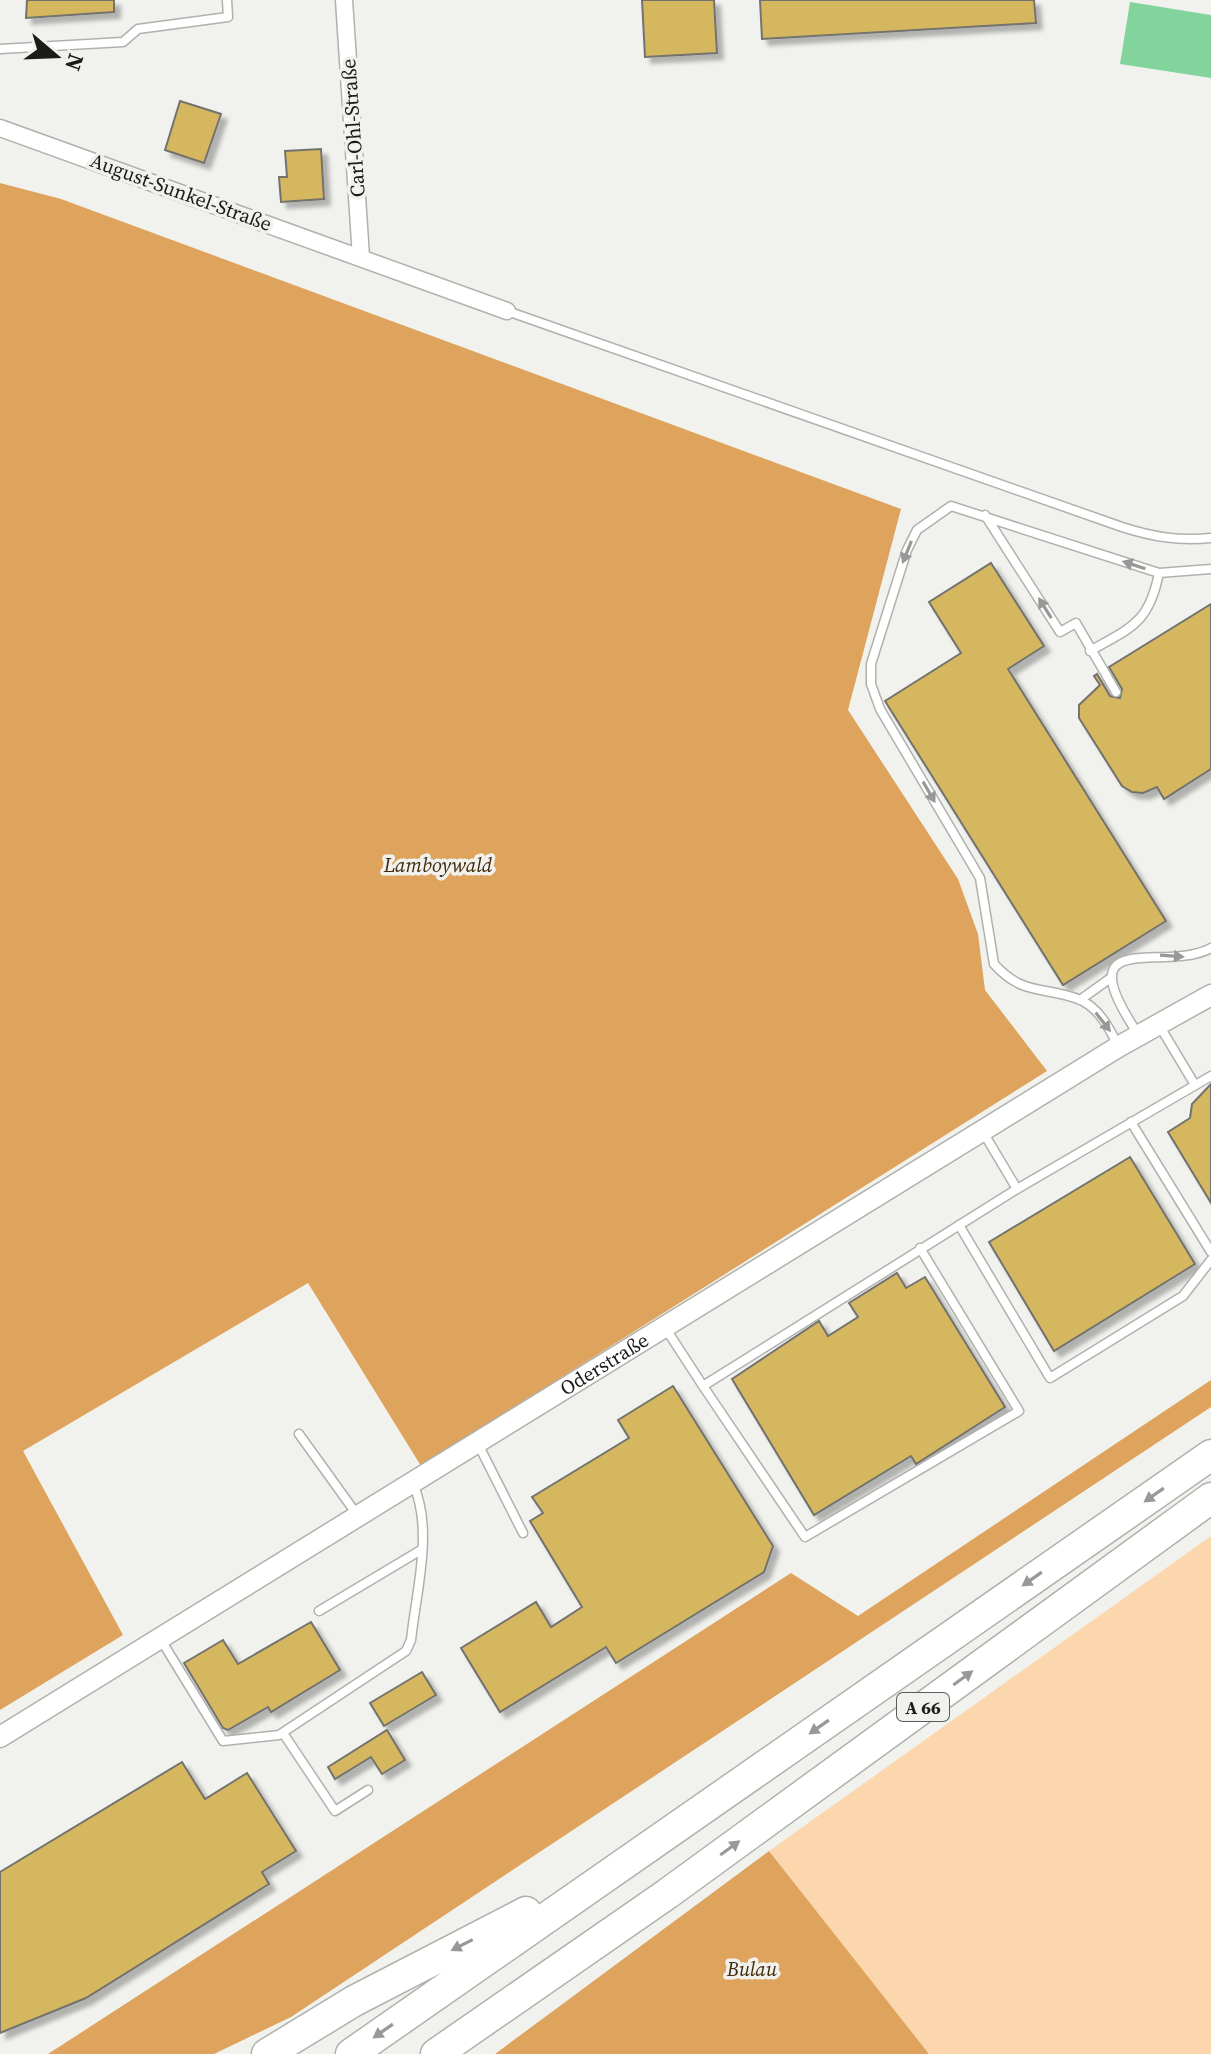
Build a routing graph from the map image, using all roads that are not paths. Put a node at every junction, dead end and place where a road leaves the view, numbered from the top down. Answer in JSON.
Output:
{"nodes":[{"id":1,"x":227,"y":0,"type":"edge"},
{"id":2,"x":344,"y":0,"type":"edge"},
{"id":3,"x":0,"y":49,"type":"edge"},
{"id":4,"x":0,"y":128,"type":"edge"},
{"id":5,"x":361,"y":257,"type":"junction"},
{"id":6,"x":507,"y":311,"type":"joint"},
{"id":7,"x":985,"y":515,"type":"junction"},
{"id":8,"x":1211,"y":538,"type":"edge"},
{"id":9,"x":1211,"y":569,"type":"edge"},
{"id":10,"x":1159,"y":573,"type":"junction"},
{"id":11,"x":1090,"y":651,"type":"junction"},
{"id":12,"x":1116,"y":692,"type":"dead end"},
{"id":13,"x":1211,"y":948,"type":"edge"},
{"id":14,"x":1112,"y":977,"type":"junction"},
{"id":15,"x":1211,"y":995,"type":"edge"},
{"id":16,"x":1080,"y":1000,"type":"junction"},
{"id":17,"x":1158,"y":1024,"type":"junction"},
{"id":18,"x":1139,"y":1035,"type":"junction"},
{"id":19,"x":1118,"y":1047,"type":"junction"},
{"id":20,"x":1211,"y":1076,"type":"edge"},
{"id":21,"x":1195,"y":1085,"type":"junction"},
{"id":22,"x":1131,"y":1122,"type":"junction"},
{"id":23,"x":983,"y":1132,"type":"junction"},
{"id":24,"x":1017,"y":1189,"type":"junction"},
{"id":25,"x":959,"y":1225,"type":"junction"},
{"id":26,"x":920,"y":1248,"type":"junction"},
{"id":27,"x":1211,"y":1252,"type":"edge"},
{"id":28,"x":1211,"y":1260,"type":"edge"},
{"id":29,"x":665,"y":1327,"type":"junction"},
{"id":30,"x":703,"y":1386,"type":"junction"},
{"id":31,"x":299,"y":1434,"type":"dead end"},
{"id":32,"x":477,"y":1443,"type":"junction"},
{"id":33,"x":1211,"y":1455,"type":"edge"},
{"id":34,"x":413,"y":1483,"type":"junction"},
{"id":35,"x":1211,"y":1498,"type":"edge"},
{"id":36,"x":358,"y":1517,"type":"junction"},
{"id":37,"x":523,"y":1533,"type":"dead end"},
{"id":38,"x":421,"y":1550,"type":"junction"},
{"id":39,"x":319,"y":1611,"type":"dead end"},
{"id":40,"x":160,"y":1639,"type":"junction"},
{"id":41,"x":283,"y":1733,"type":"junction"},
{"id":42,"x":0,"y":1737,"type":"edge"},
{"id":43,"x":368,"y":1790,"type":"dead end"},
{"id":44,"x":631,"y":1858,"type":"junction"},
{"id":45,"x":667,"y":1894,"type":"junction"},
{"id":46,"x":267,"y":2054,"type":"edge"},
{"id":47,"x":351,"y":2054,"type":"edge"},
{"id":48,"x":436,"y":2054,"type":"edge"},
{"id":49,"x":473,"y":2054,"type":"edge"}],
"edges":[{"from":1,"to":3,"type":"lane"},
{"from":2,"to":5,"type":"street","name":"Carl-Ohl-Straße"},
{"from":4,"to":5,"type":"street","name":"August-Sunkel-Straße"},
{"from":5,"to":6,"type":"street","name":"August-Sunkel-Straße"},
{"from":6,"to":8,"type":"lane"},
{"from":10,"to":7,"type":"lane","one_way":true},
{"from":11,"to":7,"type":"lane","one_way":true},
{"from":7,"to":16,"type":"lane","one_way":true},
{"from":9,"to":10,"type":"lane"},
{"from":10,"to":11,"type":"lane"},
{"from":11,"to":12,"type":"lane"},
{"from":14,"to":13,"type":"lane","one_way":true},
{"from":14,"to":16,"type":"lane"},
{"from":14,"to":18,"type":"lane"},
{"from":15,"to":17,"type":"street","name":"Oderstraße"},
{"from":16,"to":19,"type":"lane","one_way":true},
{"from":17,"to":18,"type":"street","name":"Oderstraße"},
{"from":17,"to":21,"type":"lane"},
{"from":18,"to":19,"type":"street","name":"Oderstraße"},
{"from":19,"to":23,"type":"street","name":"Oderstraße"},
{"from":20,"to":21,"type":"lane"},
{"from":21,"to":22,"type":"lane"},
{"from":22,"to":24,"type":"lane"},
{"from":22,"to":27,"type":"lane"},
{"from":23,"to":24,"type":"lane"},
{"from":23,"to":29,"type":"street","name":"Oderstraße"},
{"from":24,"to":25,"type":"lane"},
{"from":25,"to":26,"type":"lane"},
{"from":25,"to":28,"type":"lane"},
{"from":26,"to":30,"type":"lane"},
{"from":26,"to":30,"type":"lane"},
{"from":29,"to":30,"type":"lane"},
{"from":29,"to":32,"type":"street","name":"Oderstraße"},
{"from":31,"to":36,"type":"lane"},
{"from":32,"to":34,"type":"street","name":"Oderstraße"},
{"from":32,"to":37,"type":"lane"},
{"from":33,"to":44,"type":"highway","number":"A 66","one_way":true},
{"from":34,"to":36,"type":"street","name":"Oderstraße"},
{"from":34,"to":38,"type":"lane"},
{"from":45,"to":35,"type":"highway","number":"A 66","one_way":true},
{"from":36,"to":40,"type":"street","name":"Oderstraße"},
{"from":38,"to":39,"type":"lane"},
{"from":38,"to":41,"type":"lane"},
{"from":40,"to":41,"type":"lane"},
{"from":40,"to":42,"type":"street","name":"Oderstraße"},
{"from":41,"to":43,"type":"lane"},
{"from":44,"to":46,"type":"highway","one_way":true},
{"from":44,"to":47,"type":"highway","number":"A 66","one_way":true},
{"from":45,"to":48,"type":"highway","number":"A 66"},
{"from":45,"to":49,"type":"highway"}]}
